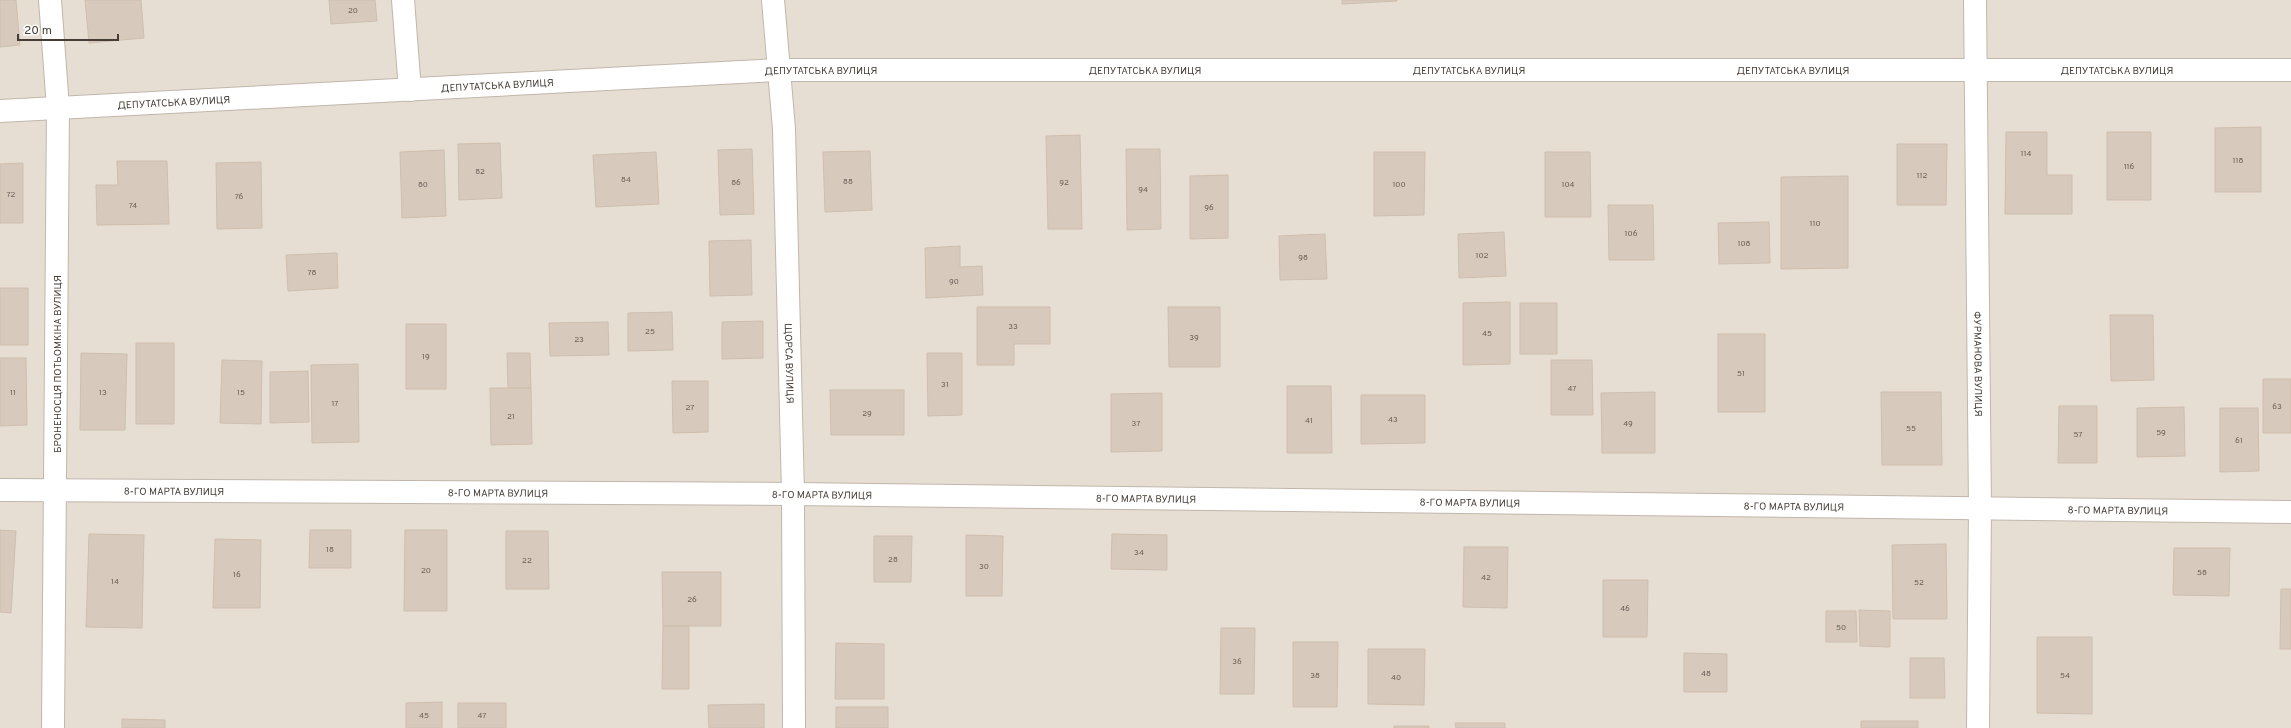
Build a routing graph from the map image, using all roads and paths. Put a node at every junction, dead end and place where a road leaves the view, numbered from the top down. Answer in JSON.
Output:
{"nodes":[{"id":1,"x":50,"y":0,"type":"edge"},
{"id":2,"x":403,"y":0,"type":"edge"},
{"id":3,"x":773,"y":0,"type":"edge"},
{"id":4,"x":1975,"y":0,"type":"edge"},
{"id":5,"x":1976,"y":69,"type":"junction"},
{"id":6,"x":778,"y":70,"type":"junction"},
{"id":7,"x":2291,"y":70,"type":"edge"},
{"id":8,"x":410,"y":90,"type":"junction"},
{"id":9,"x":58,"y":108,"type":"junction"},
{"id":10,"x":0,"y":111,"type":"edge"},
{"id":11,"x":0,"y":490,"type":"edge"},
{"id":12,"x":56,"y":490,"type":"junction"},
{"id":13,"x":793,"y":494,"type":"junction"},
{"id":14,"x":1980,"y":509,"type":"junction"},
{"id":15,"x":2291,"y":512,"type":"edge"},
{"id":16,"x":53,"y":728,"type":"edge"},
{"id":17,"x":794,"y":728,"type":"edge"},
{"id":18,"x":1978,"y":728,"type":"edge"}],
"edges":[{"from":1,"to":9,"type":"street","name":"БРОНЕНОСЦЯ ПОТЬОМКІНА ВУЛИЦЯ"},
{"from":2,"to":8,"type":"street"},
{"from":3,"to":6,"type":"street","name":"ЩОРСА ВУЛИЦЯ"},
{"from":4,"to":5,"type":"street","name":"ФУРМАНОВА ВУЛИЦЯ"},
{"from":5,"to":6,"type":"street","name":"ДЕПУТАТСЬКА ВУЛИЦЯ"},
{"from":5,"to":7,"type":"street","name":"ДЕПУТАТСЬКА ВУЛИЦЯ"},
{"from":5,"to":14,"type":"street","name":"ФУРМАНОВА ВУЛИЦЯ"},
{"from":6,"to":8,"type":"street","name":"ДЕПУТАТСЬКА ВУЛИЦЯ"},
{"from":6,"to":13,"type":"street","name":"ЩОРСА ВУЛИЦЯ"},
{"from":8,"to":9,"type":"street","name":"ДЕПУТАТСЬКА ВУЛИЦЯ"},
{"from":9,"to":10,"type":"street","name":"ДЕПУТАТСЬКА ВУЛИЦЯ"},
{"from":9,"to":12,"type":"street","name":"БРОНЕНОСЦЯ ПОТЬОМКІНА ВУЛИЦЯ"},
{"from":11,"to":12,"type":"street","name":"8-ГО МАРТА ВУЛИЦЯ"},
{"from":12,"to":13,"type":"street","name":"8-ГО МАРТА ВУЛИЦЯ"},
{"from":12,"to":16,"type":"street","name":"БРОНЕНОСЦЯ ПОТЬОМКІНА ВУЛИЦЯ"},
{"from":13,"to":14,"type":"street","name":"8-ГО МАРТА ВУЛИЦЯ"},
{"from":13,"to":17,"type":"street","name":"ЩОРСА ВУЛИЦЯ"},
{"from":14,"to":15,"type":"street","name":"8-ГО МАРТА ВУЛИЦЯ"},
{"from":14,"to":18,"type":"street","name":"ФУРМАНОВА ВУЛИЦЯ"}]}
